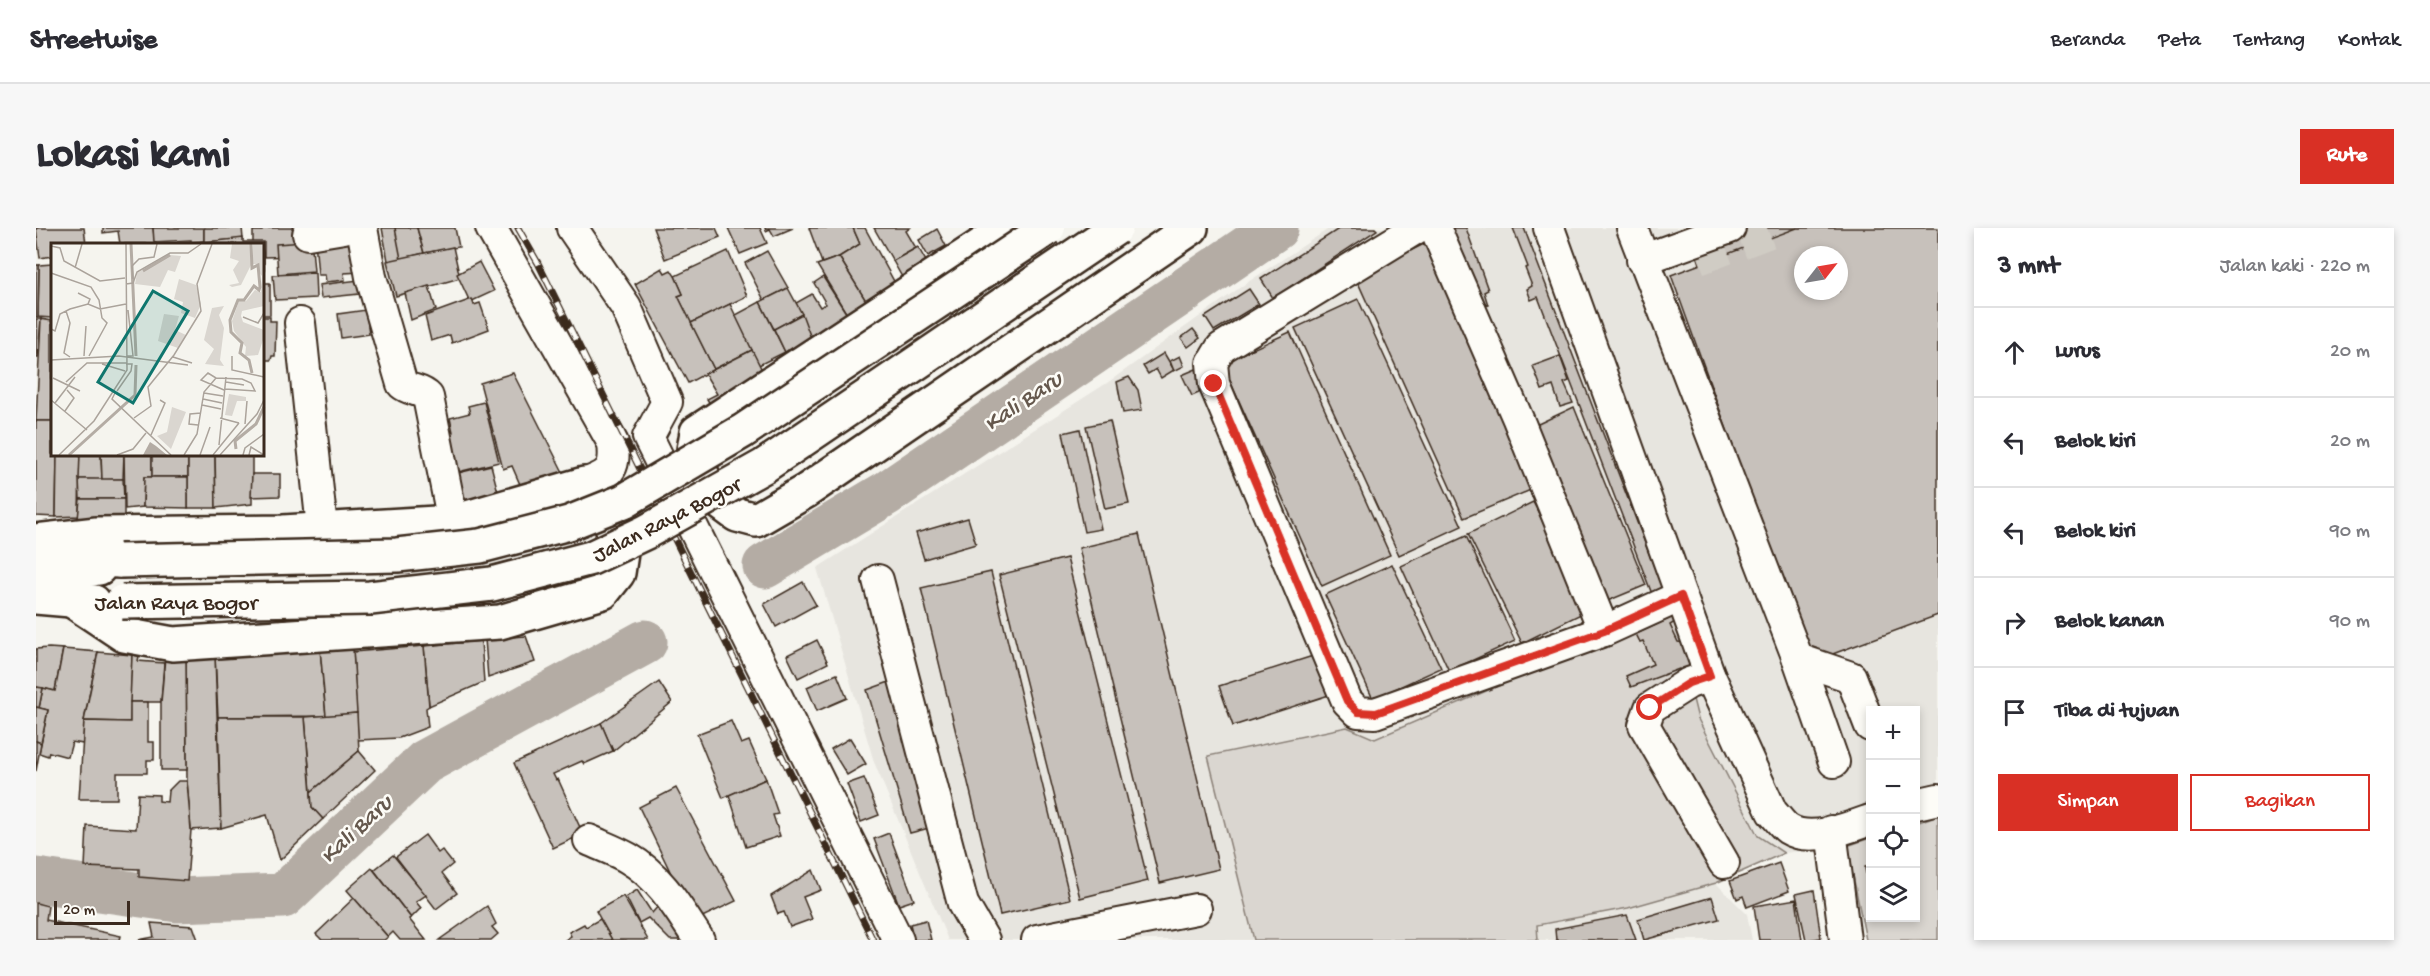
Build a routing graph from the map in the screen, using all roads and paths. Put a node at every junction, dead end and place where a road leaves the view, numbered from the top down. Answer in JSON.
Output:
{"nodes":[{"id":1,"x":344,"y":228,"type":"edge"},
{"id":2,"x":362,"y":228,"type":"edge"},
{"id":3,"x":491,"y":228,"type":"edge"},
{"id":4,"x":572,"y":228,"type":"edge"},
{"id":5,"x":1008,"y":228,"type":"edge"},
{"id":6,"x":1048,"y":228,"type":"edge"},
{"id":7,"x":1116,"y":228,"type":"edge"},
{"id":8,"x":1191,"y":228,"type":"edge"},
{"id":9,"x":1417,"y":228,"type":"edge"},
{"id":10,"x":1435,"y":228,"type":"edge"},
{"id":11,"x":1549,"y":228,"type":"edge"},
{"id":12,"x":1632,"y":228,"type":"edge"},
{"id":13,"x":1730,"y":228,"type":"edge"},
{"id":14,"x":308,"y":234,"type":"dead end"},
{"id":15,"x":1699,"y":260,"type":"tunnel mouth"},
{"id":16,"x":1647,"y":269,"type":"junction"},
{"id":17,"x":300,"y":323,"type":"dead end"},
{"id":18,"x":698,"y":432,"type":"junction"},
{"id":19,"x":657,"y":456,"type":"junction"},
{"id":20,"x":584,"y":484,"type":"junction"},
{"id":21,"x":453,"y":522,"type":"junction"},
{"id":22,"x":322,"y":528,"type":"junction"},
{"id":23,"x":36,"y":542,"type":"edge"},
{"id":24,"x":36,"y":558,"type":"edge"},
{"id":25,"x":117,"y":560,"type":"junction"},
{"id":26,"x":36,"y":578,"type":"edge"},
{"id":27,"x":878,"y":580,"type":"dead end"},
{"id":28,"x":1681,"y":596,"type":"junction"},
{"id":29,"x":36,"y":597,"type":"edge"},
{"id":30,"x":73,"y":601,"type":"junction"},
{"id":31,"x":1604,"y":631,"type":"junction"},
{"id":32,"x":1798,"y":659,"type":"junction"},
{"id":33,"x":1710,"y":676,"type":"junction"},
{"id":34,"x":1866,"y":716,"type":"edge"},
{"id":35,"x":1834,"y":762,"type":"dead end"},
{"id":36,"x":1938,"y":799,"type":"edge"},
{"id":37,"x":1920,"y":803,"type":"edge"},
{"id":38,"x":1866,"y":821,"type":"edge"},
{"id":39,"x":1831,"y":831,"type":"junction"},
{"id":40,"x":590,"y":840,"type":"dead end"},
{"id":41,"x":1724,"y":863,"type":"dead end"},
{"id":42,"x":1196,"y":909,"type":"dead end"},
{"id":43,"x":699,"y":940,"type":"edge"},
{"id":44,"x":898,"y":940,"type":"edge"},
{"id":45,"x":984,"y":940,"type":"edge"},
{"id":46,"x":1037,"y":940,"type":"edge"},
{"id":47,"x":1845,"y":940,"type":"edge"}],
"edges":[{"from":1,"to":14,"type":"street"},
{"from":2,"to":21,"type":"street"},
{"from":3,"to":20,"type":"street"},
{"from":4,"to":19,"type":"street"},
{"from":5,"to":18,"type":"main road"},
{"from":6,"to":25,"type":"main road","name":"Jalan Raya Bogor","bridge":true},
{"from":7,"to":30,"type":"main road","name":"Jalan Raya Bogor","bridge":true},
{"from":8,"to":18,"type":"main road"},
{"from":9,"to":31,"type":"street"},
{"from":10,"to":31,"type":"street"},
{"from":11,"to":28,"type":"street"},
{"from":12,"to":16,"type":"street"},
{"from":13,"to":16,"type":"street"},
{"from":15,"to":16,"type":"street"},
{"from":16,"to":32,"type":"street"},
{"from":17,"to":22,"type":"street"},
{"from":18,"to":19,"type":"street"},
{"from":19,"to":44,"type":"street"},
{"from":20,"to":21,"type":"main road"},
{"from":20,"to":30,"type":"main road"},
{"from":21,"to":22,"type":"main road"},
{"from":22,"to":23,"type":"main road"},
{"from":24,"to":25,"type":"main road","name":"Jalan Raya Bogor"},
{"from":25,"to":26,"type":"main road"},
{"from":27,"to":45,"type":"street"},
{"from":28,"to":31,"type":"street"},
{"from":28,"to":33,"type":"street"},
{"from":29,"to":30,"type":"main road","name":"Jalan Raya Bogor"},
{"from":32,"to":34,"type":"street"},
{"from":32,"to":35,"type":"street"},
{"from":33,"to":39,"type":"street"},
{"from":33,"to":41,"type":"street"},
{"from":36,"to":37,"type":"street"},
{"from":38,"to":39,"type":"street"},
{"from":39,"to":47,"type":"street"},
{"from":40,"to":43,"type":"street"},
{"from":42,"to":46,"type":"street"}]}
